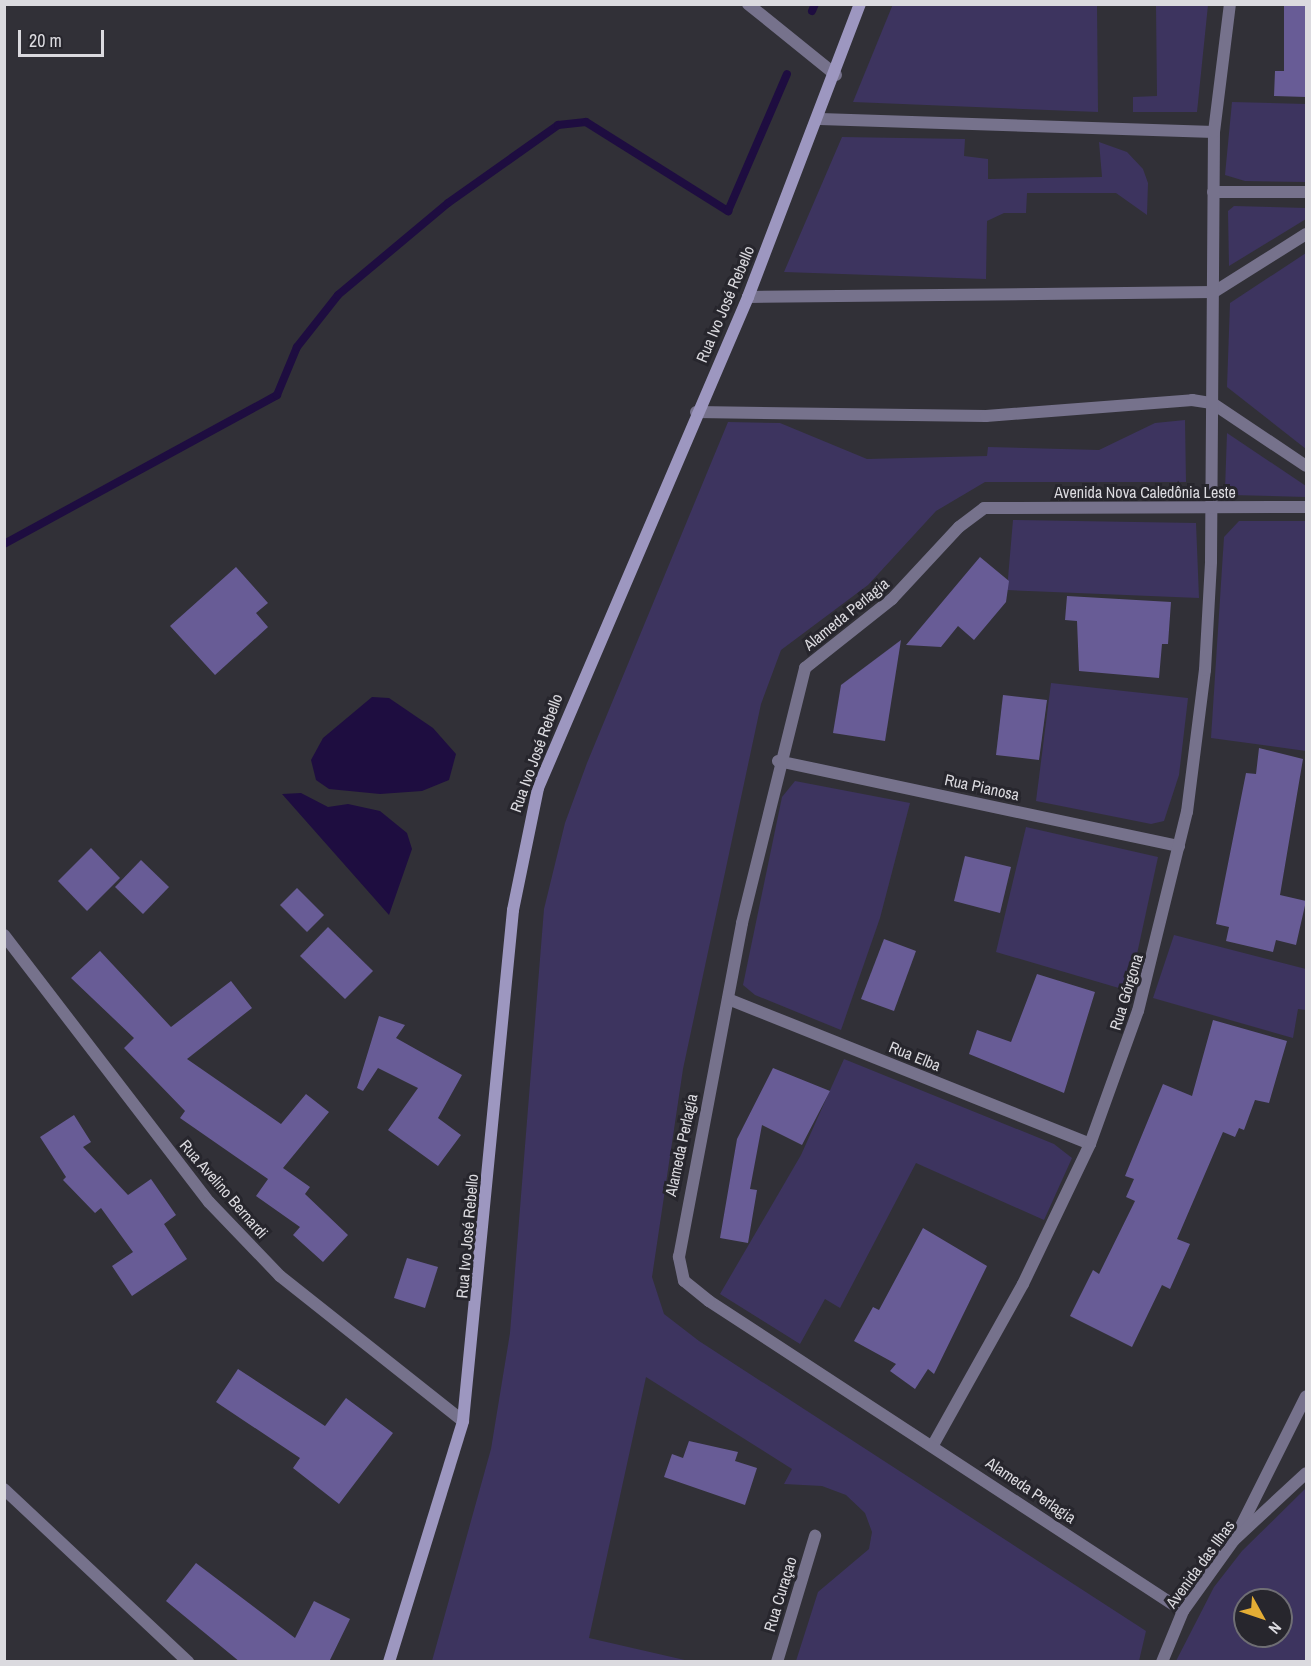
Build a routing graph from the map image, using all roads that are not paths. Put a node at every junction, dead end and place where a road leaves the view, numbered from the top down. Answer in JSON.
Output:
{"nodes":[{"id":1,"x":748,"y":4,"type":"edge"},
{"id":2,"x":860,"y":4,"type":"edge"},
{"id":3,"x":1230,"y":4,"type":"edge"},
{"id":4,"x":836,"y":75,"type":"junction"},
{"id":5,"x":820,"y":118,"type":"junction"},
{"id":6,"x":1214,"y":132,"type":"junction"},
{"id":7,"x":1213,"y":192,"type":"junction"},
{"id":8,"x":1306,"y":192,"type":"edge"},
{"id":9,"x":1306,"y":234,"type":"edge"},
{"id":10,"x":1214,"y":292,"type":"junction"},
{"id":11,"x":748,"y":297,"type":"junction"},
{"id":12,"x":1212,"y":403,"type":"junction"},
{"id":13,"x":696,"y":412,"type":"junction"},
{"id":14,"x":1306,"y":466,"type":"edge"},
{"id":15,"x":1306,"y":507,"type":"edge"},
{"id":16,"x":984,"y":508,"type":"joint"},
{"id":17,"x":1214,"y":509,"type":"junction"},
{"id":18,"x":778,"y":761,"type":"junction"},
{"id":19,"x":1179,"y":846,"type":"junction"},
{"id":20,"x":4,"y":935,"type":"edge"},
{"id":21,"x":728,"y":999,"type":"junction"},
{"id":22,"x":1090,"y":1144,"type":"junction"},
{"id":23,"x":1306,"y":1396,"type":"edge"},
{"id":24,"x":464,"y":1421,"type":"junction"},
{"id":25,"x":933,"y":1445,"type":"junction"},
{"id":26,"x":1306,"y":1473,"type":"edge"},
{"id":27,"x":4,"y":1489,"type":"edge"},
{"id":28,"x":815,"y":1536,"type":"dead end"},
{"id":29,"x":1234,"y":1540,"type":"junction"},
{"id":30,"x":1183,"y":1611,"type":"junction"},
{"id":31,"x":188,"y":1662,"type":"edge"},
{"id":32,"x":389,"y":1662,"type":"edge"},
{"id":33,"x":777,"y":1662,"type":"edge"},
{"id":34,"x":1161,"y":1662,"type":"edge"}],
"edges":[{"from":1,"to":4,"type":"street"},
{"from":2,"to":4,"type":"street","name":"Rua Ivo José Rebello"},
{"from":3,"to":6,"type":"street","name":"Rua Górgona"},
{"from":4,"to":5,"type":"street","name":"Rua Ivo José Rebello"},
{"from":5,"to":6,"type":"street"},
{"from":5,"to":11,"type":"street","name":"Rua Ivo José Rebello"},
{"from":6,"to":7,"type":"street","name":"Rua Górgona"},
{"from":7,"to":8,"type":"street"},
{"from":7,"to":10,"type":"street","name":"Rua Górgona"},
{"from":9,"to":10,"type":"street"},
{"from":10,"to":11,"type":"street"},
{"from":10,"to":12,"type":"street","name":"Rua Górgona"},
{"from":11,"to":13,"type":"street","name":"Rua Ivo José Rebello"},
{"from":12,"to":13,"type":"street"},
{"from":12,"to":14,"type":"street"},
{"from":12,"to":17,"type":"street","name":"Rua Górgona"},
{"from":13,"to":24,"type":"street","name":"Rua Ivo José Rebello"},
{"from":15,"to":17,"type":"street","name":"Avenida Nova Caledônia Leste"},
{"from":16,"to":17,"type":"street","name":"Avenida Nova Caledônia Leste"},
{"from":16,"to":18,"type":"street","name":"Alameda Perlagia"},
{"from":17,"to":19,"type":"street","name":"Rua Górgona"},
{"from":18,"to":19,"type":"street","name":"Rua Pianosa"},
{"from":18,"to":21,"type":"street","name":"Alameda Perlagia"},
{"from":19,"to":22,"type":"street","name":"Rua Górgona"},
{"from":20,"to":24,"type":"street","name":"Rua Avelino Bernardi"},
{"from":21,"to":22,"type":"street","name":"Rua Elba"},
{"from":21,"to":25,"type":"street","name":"Alameda Perlagia"},
{"from":22,"to":25,"type":"street","name":"Rua Górgona"},
{"from":23,"to":29,"type":"street"},
{"from":24,"to":32,"type":"street","name":"Rua Ivo José Rebello"},
{"from":25,"to":30,"type":"street","name":"Alameda Perlagia"},
{"from":26,"to":29,"type":"street","name":"Avenida das Ilhas"},
{"from":27,"to":31,"type":"street"},
{"from":28,"to":33,"type":"street","name":"Rua Curaçao"},
{"from":29,"to":30,"type":"street","name":"Avenida das Ilhas"},
{"from":30,"to":34,"type":"street","name":"Avenida das Ilhas"}]}
